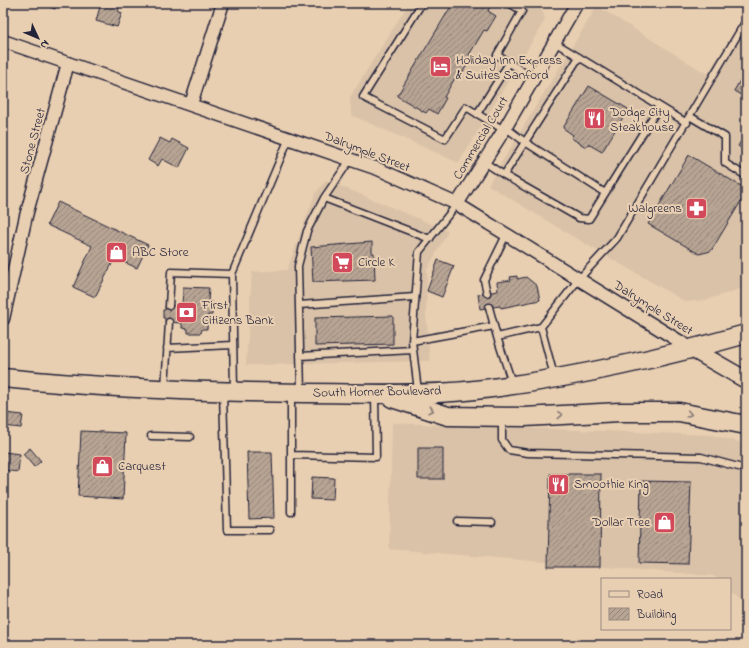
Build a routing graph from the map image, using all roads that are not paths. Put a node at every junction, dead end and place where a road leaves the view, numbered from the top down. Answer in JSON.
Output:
{"nodes":[{"id":1,"x":223,"y":3,"type":"edge"},
{"id":2,"x":422,"y":3,"type":"edge"},
{"id":3,"x":509,"y":3,"type":"edge"},
{"id":4,"x":577,"y":3,"type":"edge"},
{"id":5,"x":744,"y":24,"type":"dead end"},
{"id":6,"x":3,"y":41,"type":"edge"},
{"id":7,"x":554,"y":42,"type":"junction"},
{"id":8,"x":579,"y":57,"type":"junction"},
{"id":9,"x":68,"y":63,"type":"junction"},
{"id":10,"x":509,"y":63,"type":"junction"},
{"id":11,"x":534,"y":78,"type":"junction"},
{"id":12,"x":191,"y":104,"type":"junction"},
{"id":13,"x":659,"y":107,"type":"junction"},
{"id":14,"x":477,"y":114,"type":"junction"},
{"id":15,"x":691,"y":117,"type":"junction"},
{"id":16,"x":687,"y":123,"type":"junction"},
{"id":17,"x":505,"y":128,"type":"junction"},
{"id":18,"x":289,"y":138,"type":"junction"},
{"id":19,"x":524,"y":142,"type":"junction"},
{"id":20,"x":350,"y":160,"type":"junction"},
{"id":21,"x":484,"y":162,"type":"junction"},
{"id":22,"x":504,"y":175,"type":"junction"},
{"id":23,"x":746,"y":176,"type":"edge"},
{"id":24,"x":605,"y":193,"type":"junction"},
{"id":25,"x":324,"y":198,"type":"junction"},
{"id":26,"x":457,"y":204,"type":"junction"},
{"id":27,"x":507,"y":233,"type":"junction"},
{"id":28,"x":430,"y":238,"type":"junction"},
{"id":29,"x":232,"y":274,"type":"junction"},
{"id":30,"x":579,"y":278,"type":"junction"},
{"id":31,"x":487,"y":293,"type":"dead end"},
{"id":32,"x":415,"y":297,"type":"junction"},
{"id":33,"x":299,"y":305,"type":"junction"},
{"id":34,"x":169,"y":306,"type":"dead end"},
{"id":35,"x":490,"y":307,"type":"dead end"},
{"id":36,"x":3,"y":319,"type":"edge"},
{"id":37,"x":169,"y":322,"type":"dead end"},
{"id":38,"x":494,"y":326,"type":"junction"},
{"id":39,"x":541,"y":327,"type":"junction"},
{"id":40,"x":746,"y":334,"type":"edge"},
{"id":41,"x":497,"y":337,"type":"junction"},
{"id":42,"x":412,"y":341,"type":"junction"},
{"id":43,"x":233,"y":345,"type":"junction"},
{"id":44,"x":167,"y":348,"type":"junction"},
{"id":45,"x":692,"y":349,"type":"junction"},
{"id":46,"x":413,"y":350,"type":"junction"},
{"id":47,"x":300,"y":356,"type":"junction"},
{"id":48,"x":3,"y":378,"type":"edge"},
{"id":49,"x":555,"y":380,"type":"junction"},
{"id":50,"x":746,"y":380,"type":"edge"},
{"id":51,"x":512,"y":385,"type":"junction"},
{"id":52,"x":165,"y":390,"type":"junction"},
{"id":53,"x":228,"y":392,"type":"junction"},
{"id":54,"x":296,"y":393,"type":"junction"},
{"id":55,"x":418,"y":393,"type":"junction"},
{"id":56,"x":378,"y":394,"type":"junction"},
{"id":57,"x":502,"y":416,"type":"junction"},
{"id":58,"x":746,"y":426,"type":"edge"},
{"id":59,"x":151,"y":436,"type":"dead end"},
{"id":60,"x":190,"y":437,"type":"dead end"},
{"id":61,"x":291,"y":455,"type":"junction"},
{"id":62,"x":746,"y":468,"type":"edge"},
{"id":63,"x":291,"y":512,"type":"dead end"},
{"id":64,"x":457,"y":521,"type":"dead end"},
{"id":65,"x":492,"y":522,"type":"dead end"},
{"id":66,"x":270,"y":530,"type":"dead end"}],
"edges":[{"from":1,"to":12,"type":"street"},
{"from":2,"to":14,"type":"lane"},
{"from":3,"to":10,"type":"lane"},
{"from":4,"to":7,"type":"street","name":"Commercial Court"},
{"from":5,"to":15,"type":"lane"},
{"from":6,"to":9,"type":"street","name":"Dalrymple Street"},
{"from":7,"to":8,"type":"lane"},
{"from":7,"to":11,"type":"street","name":"Commercial Court"},
{"from":8,"to":13,"type":"lane"},
{"from":8,"to":19,"type":"lane"},
{"from":9,"to":12,"type":"street","name":"Dalrymple Street"},
{"from":9,"to":36,"type":"street","name":"Stone Street"},
{"from":10,"to":11,"type":"lane"},
{"from":10,"to":14,"type":"lane"},
{"from":11,"to":17,"type":"street","name":"Commercial Court"},
{"from":12,"to":18,"type":"street","name":"Dalrymple Street"},
{"from":13,"to":16,"type":"lane"},
{"from":13,"to":24,"type":"lane"},
{"from":14,"to":17,"type":"lane"},
{"from":15,"to":16,"type":"lane"},
{"from":15,"to":23,"type":"lane"},
{"from":16,"to":30,"type":"lane"},
{"from":17,"to":19,"type":"lane"},
{"from":17,"to":21,"type":"street","name":"Commercial Court"},
{"from":18,"to":20,"type":"street","name":"Dalrymple Street"},
{"from":18,"to":29,"type":"lane"},
{"from":19,"to":22,"type":"lane"},
{"from":19,"to":24,"type":"lane"},
{"from":20,"to":25,"type":"lane"},
{"from":20,"to":26,"type":"street","name":"Dalrymple Street"},
{"from":21,"to":22,"type":"lane"},
{"from":21,"to":26,"type":"street","name":"Commercial Court"},
{"from":22,"to":24,"type":"lane"},
{"from":25,"to":28,"type":"lane"},
{"from":25,"to":33,"type":"lane"},
{"from":26,"to":27,"type":"street","name":"Dalrymple Street"},
{"from":26,"to":28,"type":"lane"},
{"from":27,"to":30,"type":"street","name":"Dalrymple Street"},
{"from":27,"to":31,"type":"lane"},
{"from":28,"to":32,"type":"lane"},
{"from":29,"to":34,"type":"lane"},
{"from":29,"to":43,"type":"lane"},
{"from":30,"to":39,"type":"lane"},
{"from":30,"to":45,"type":"street","name":"Dalrymple Street"},
{"from":32,"to":33,"type":"lane"},
{"from":32,"to":42,"type":"lane"},
{"from":33,"to":47,"type":"lane"},
{"from":35,"to":38,"type":"lane"},
{"from":37,"to":44,"type":"lane"},
{"from":38,"to":41,"type":"lane"},
{"from":38,"to":42,"type":"lane"},
{"from":39,"to":41,"type":"lane"},
{"from":39,"to":49,"type":"lane"},
{"from":40,"to":45,"type":"main road","name":"South Horner Boulevard"},
{"from":41,"to":51,"type":"lane"},
{"from":42,"to":46,"type":"lane"},
{"from":43,"to":44,"type":"lane"},
{"from":43,"to":53,"type":"lane"},
{"from":44,"to":52,"type":"lane"},
{"from":45,"to":49,"type":"main road","name":"South Horner Boulevard"},
{"from":45,"to":50,"type":"street"},
{"from":46,"to":47,"type":"lane"},
{"from":46,"to":55,"type":"lane"},
{"from":47,"to":54,"type":"lane"},
{"from":48,"to":52,"type":"main road","name":"South Horner Boulevard"},
{"from":49,"to":51,"type":"main road","name":"South Horner Boulevard"},
{"from":51,"to":55,"type":"main road","name":"South Horner Boulevard"},
{"from":52,"to":53,"type":"main road","name":"South Horner Boulevard"},
{"from":53,"to":54,"type":"main road","name":"South Horner Boulevard"},
{"from":53,"to":66,"type":"lane"},
{"from":54,"to":56,"type":"main road","name":"South Horner Boulevard"},
{"from":54,"to":61,"type":"lane"},
{"from":55,"to":56,"type":"main road","name":"South Horner Boulevard"},
{"from":56,"to":57,"type":"main road","one_way":true},
{"from":56,"to":61,"type":"lane"},
{"from":57,"to":58,"type":"main road","one_way":true},
{"from":57,"to":62,"type":"lane"},
{"from":59,"to":60,"type":"lane"},
{"from":61,"to":63,"type":"lane"},
{"from":64,"to":65,"type":"lane"}]}
